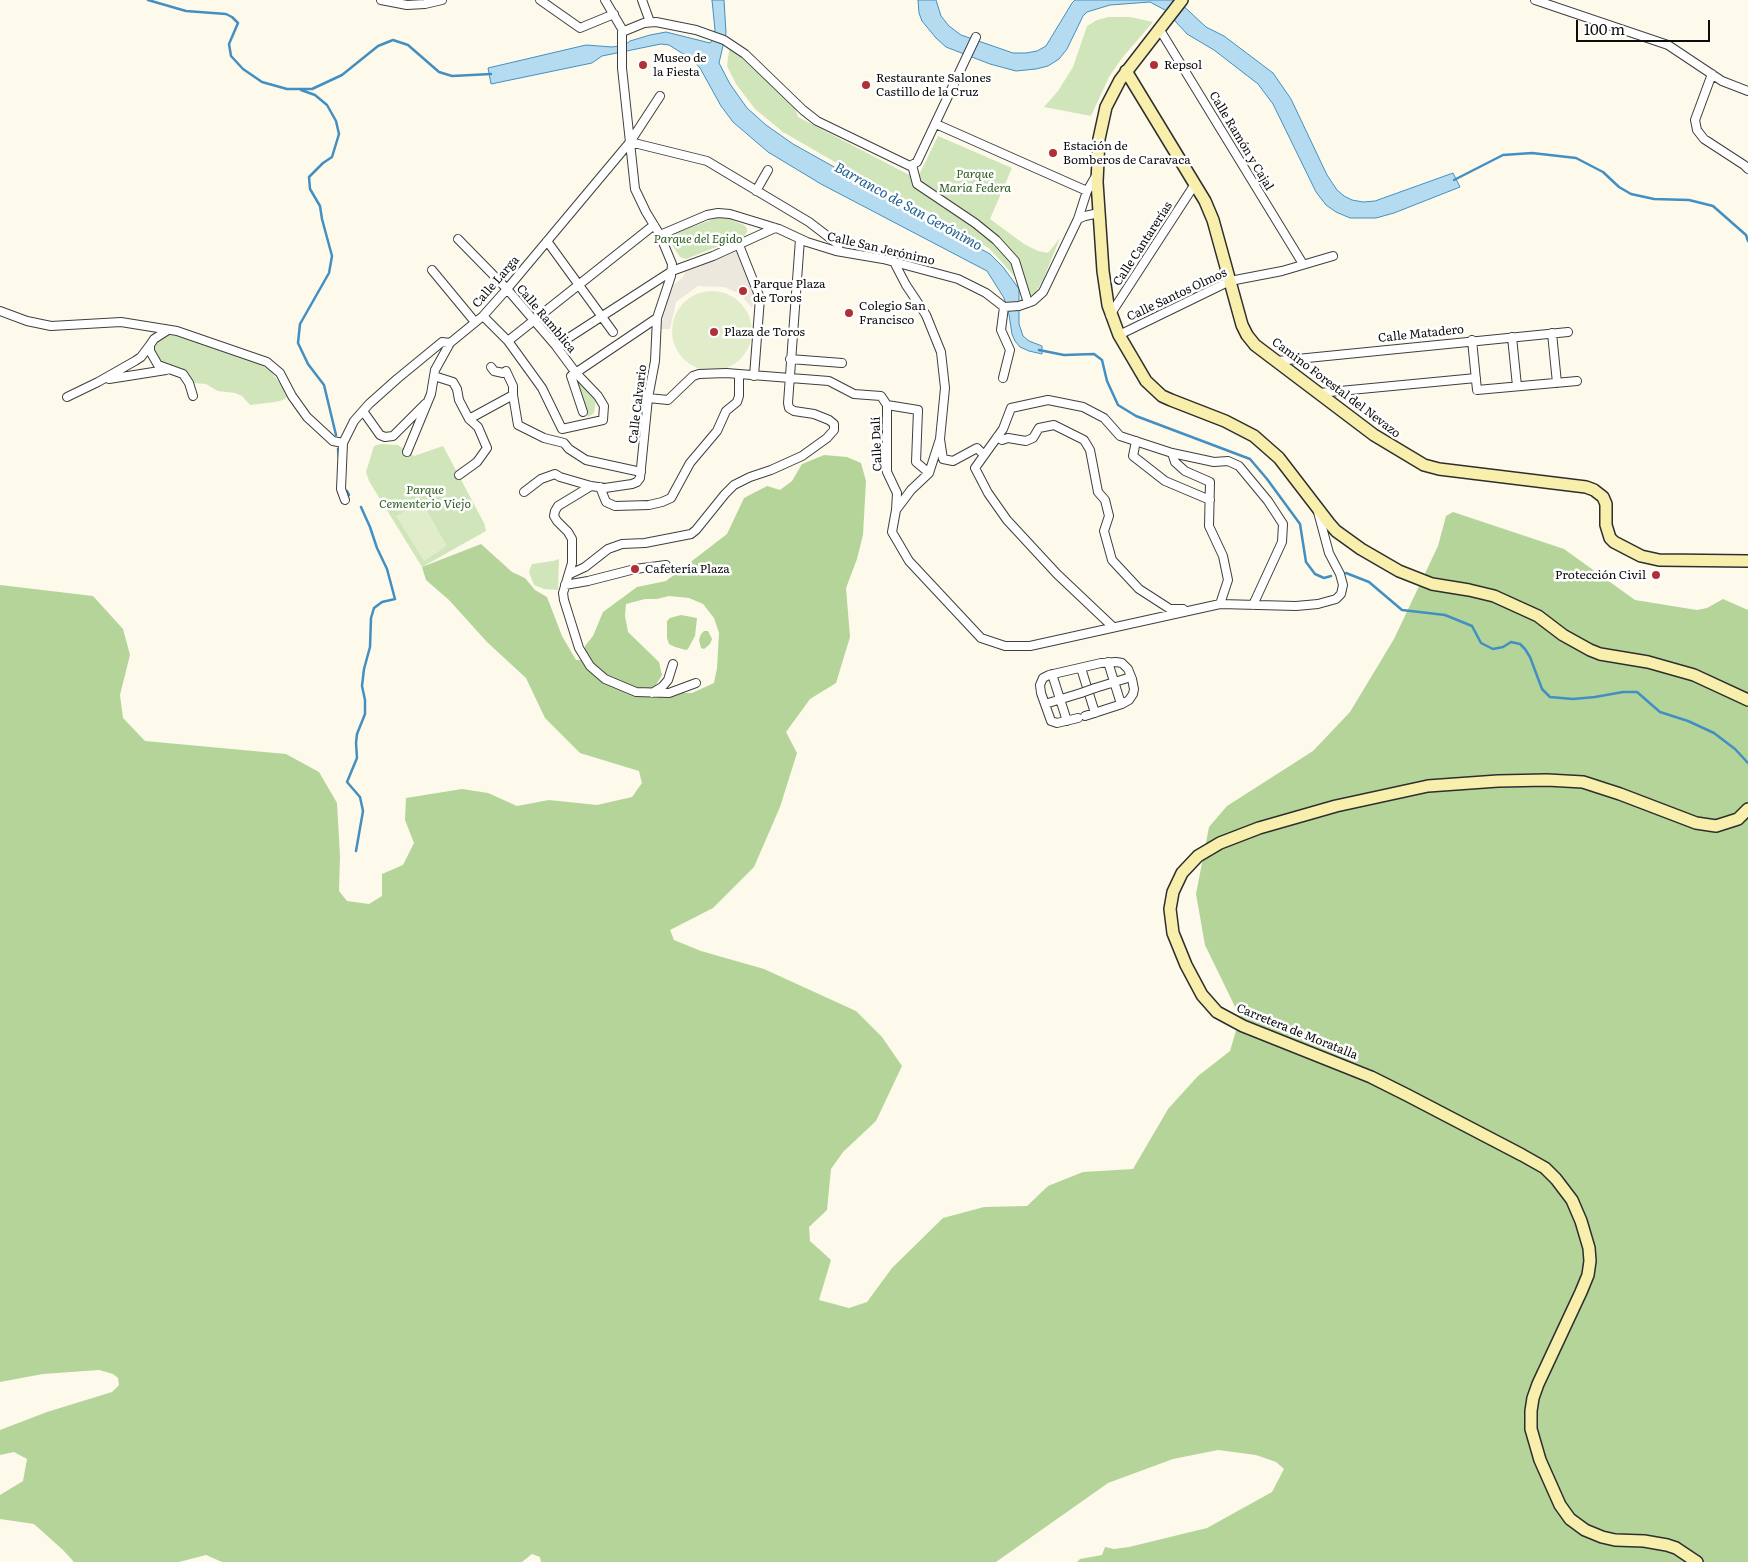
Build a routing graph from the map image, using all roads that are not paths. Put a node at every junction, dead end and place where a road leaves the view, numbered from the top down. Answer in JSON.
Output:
{"nodes":[{"id":1,"x":381,"y":0,"type":"edge"},
{"id":2,"x":442,"y":0,"type":"edge"},
{"id":3,"x":540,"y":0,"type":"edge"},
{"id":4,"x":605,"y":0,"type":"edge"},
{"id":5,"x":642,"y":0,"type":"edge"},
{"id":6,"x":1182,"y":0,"type":"edge"},
{"id":7,"x":1535,"y":0,"type":"edge"},
{"id":8,"x":614,"y":14,"type":"junction"},
{"id":9,"x":650,"y":22,"type":"junction"},
{"id":10,"x":1163,"y":26,"type":"junction"},
{"id":11,"x":622,"y":32,"type":"junction"},
{"id":12,"x":976,"y":37,"type":"dead end"},
{"id":13,"x":1126,"y":71,"type":"junction"},
{"id":14,"x":1712,"y":74,"type":"junction"},
{"id":15,"x":1748,"y":90,"type":"edge"},
{"id":16,"x":660,"y":96,"type":"dead end"},
{"id":17,"x":936,"y":124,"type":"junction"},
{"id":18,"x":630,"y":142,"type":"junction"},
{"id":19,"x":913,"y":165,"type":"junction"},
{"id":20,"x":1748,"y":169,"type":"edge"},
{"id":21,"x":768,"y":170,"type":"dead end"},
{"id":22,"x":1097,"y":174,"type":"junction"},
{"id":23,"x":1196,"y":184,"type":"junction"},
{"id":24,"x":756,"y":191,"type":"junction"},
{"id":25,"x":1087,"y":191,"type":"junction"},
{"id":26,"x":1098,"y":196,"type":"junction"},
{"id":27,"x":1083,"y":203,"type":"junction"},
{"id":28,"x":1097,"y":213,"type":"junction"},
{"id":29,"x":1078,"y":219,"type":"junction"},
{"id":30,"x":654,"y":225,"type":"junction"},
{"id":31,"x":775,"y":228,"type":"junction"},
{"id":32,"x":660,"y":235,"type":"junction"},
{"id":33,"x":458,"y":239,"type":"dead end"},
{"id":34,"x":800,"y":239,"type":"junction"},
{"id":35,"x":547,"y":241,"type":"junction"},
{"id":36,"x":740,"y":245,"type":"junction"},
{"id":37,"x":836,"y":251,"type":"junction"},
{"id":38,"x":1333,"y":256,"type":"dead end"},
{"id":39,"x":669,"y":257,"type":"junction"},
{"id":40,"x":894,"y":262,"type":"junction"},
{"id":41,"x":692,"y":264,"type":"junction"},
{"id":42,"x":1303,"y":264,"type":"junction"},
{"id":43,"x":432,"y":270,"type":"dead end"},
{"id":44,"x":672,"y":271,"type":"junction"},
{"id":45,"x":1230,"y":281,"type":"junction"},
{"id":46,"x":579,"y":286,"type":"junction"},
{"id":47,"x":507,"y":289,"type":"junction"},
{"id":48,"x":1028,"y":303,"type":"junction"},
{"id":49,"x":1006,"y":307,"type":"junction"},
{"id":50,"x":0,"y":311,"type":"edge"},
{"id":51,"x":1110,"y":315,"type":"junction"},
{"id":52,"x":483,"y":316,"type":"junction"},
{"id":53,"x":602,"y":317,"type":"junction"},
{"id":54,"x":658,"y":318,"type":"junction"},
{"id":55,"x":534,"y":320,"type":"junction"},
{"id":56,"x":475,"y":322,"type":"junction"},
{"id":57,"x":168,"y":330,"type":"junction"},
{"id":58,"x":613,"y":332,"type":"dead end"},
{"id":59,"x":1568,"y":332,"type":"dead end"},
{"id":60,"x":1552,"y":333,"type":"junction"},
{"id":61,"x":1118,"y":335,"type":"junction"},
{"id":62,"x":1512,"y":336,"type":"junction"},
{"id":63,"x":1472,"y":340,"type":"junction"},
{"id":64,"x":508,"y":341,"type":"junction"},
{"id":65,"x":450,"y":343,"type":"junction"},
{"id":66,"x":150,"y":345,"type":"junction"},
{"id":67,"x":556,"y":346,"type":"junction"},
{"id":68,"x":790,"y":359,"type":"junction"},
{"id":69,"x":1277,"y":361,"type":"junction"},
{"id":70,"x":842,"y":363,"type":"dead end"},
{"id":71,"x":491,"y":367,"type":"dead end"},
{"id":72,"x":166,"y":370,"type":"junction"},
{"id":73,"x":576,"y":373,"type":"junction"},
{"id":74,"x":739,"y":374,"type":"junction"},
{"id":75,"x":434,"y":376,"type":"junction"},
{"id":76,"x":754,"y":376,"type":"junction"},
{"id":77,"x":789,"y":378,"type":"junction"},
{"id":78,"x":1003,"y":378,"type":"dead end"},
{"id":79,"x":1476,"y":378,"type":"junction"},
{"id":80,"x":1577,"y":381,"type":"dead end"},
{"id":81,"x":98,"y":382,"type":"junction"},
{"id":82,"x":1557,"y":383,"type":"junction"},
{"id":83,"x":1516,"y":386,"type":"junction"},
{"id":84,"x":1318,"y":393,"type":"junction"},
{"id":85,"x":513,"y":395,"type":"junction"},
{"id":86,"x":194,"y":396,"type":"dead end"},
{"id":87,"x":67,"y":397,"type":"dead end"},
{"id":88,"x":648,"y":398,"type":"junction"},
{"id":89,"x":426,"y":402,"type":"junction"},
{"id":90,"x":886,"y":406,"type":"junction"},
{"id":91,"x":363,"y":412,"type":"junction"},
{"id":92,"x":583,"y":412,"type":"dead end"},
{"id":93,"x":469,"y":419,"type":"junction"},
{"id":94,"x":997,"y":437,"type":"junction"},
{"id":95,"x":940,"y":439,"type":"junction"},
{"id":96,"x":1136,"y":441,"type":"junction"},
{"id":97,"x":343,"y":443,"type":"junction"},
{"id":98,"x":407,"y":452,"type":"dead end"},
{"id":99,"x":1172,"y":453,"type":"junction"},
{"id":100,"x":984,"y":455,"type":"junction"},
{"id":101,"x":641,"y":472,"type":"junction"},
{"id":102,"x":929,"y":473,"type":"junction"},
{"id":103,"x":459,"y":475,"type":"dead end"},
{"id":104,"x":591,"y":486,"type":"junction"},
{"id":105,"x":600,"y":487,"type":"junction"},
{"id":106,"x":524,"y":492,"type":"dead end"},
{"id":107,"x":345,"y":500,"type":"dead end"},
{"id":108,"x":1210,"y":500,"type":"junction"},
{"id":109,"x":1317,"y":508,"type":"junction"},
{"id":110,"x":896,"y":510,"type":"junction"},
{"id":111,"x":1748,"y":561,"type":"edge"},
{"id":112,"x":666,"y":565,"type":"dead end"},
{"id":113,"x":570,"y":574,"type":"junction"},
{"id":114,"x":565,"y":585,"type":"junction"},
{"id":115,"x":1220,"y":604,"type":"junction"},
{"id":116,"x":1253,"y":605,"type":"junction"},
{"id":117,"x":1195,"y":610,"type":"junction"},
{"id":118,"x":1113,"y":627,"type":"junction"},
{"id":119,"x":1108,"y":662,"type":"junction"},
{"id":120,"x":673,"y":664,"type":"dead end"},
{"id":121,"x":1081,"y":668,"type":"junction"},
{"id":122,"x":1052,"y":674,"type":"junction"},
{"id":123,"x":1132,"y":677,"type":"junction"},
{"id":124,"x":1114,"y":682,"type":"junction"},
{"id":125,"x":696,"y":683,"type":"dead end"},
{"id":126,"x":650,"y":694,"type":"junction"},
{"id":127,"x":1060,"y":699,"type":"junction"},
{"id":128,"x":1748,"y":700,"type":"edge"},
{"id":129,"x":1045,"y":704,"type":"junction"},
{"id":130,"x":1121,"y":704,"type":"junction"},
{"id":131,"x":1095,"y":713,"type":"junction"},
{"id":132,"x":1067,"y":721,"type":"junction"},
{"id":133,"x":1748,"y":809,"type":"edge"},
{"id":134,"x":1697,"y":1562,"type":"edge"}],
"edges":[{"from":1,"to":2,"type":"street"},
{"from":3,"to":8,"type":"street"},
{"from":4,"to":8,"type":"street"},
{"from":5,"to":9,"type":"street"},
{"from":6,"to":10,"type":"main road"},
{"from":7,"to":14,"type":"street"},
{"from":8,"to":11,"type":"street"},
{"from":9,"to":11,"type":"street"},
{"from":9,"to":19,"type":"street"},
{"from":10,"to":13,"type":"main road"},
{"from":10,"to":42,"type":"street","name":"Calle Ramón y Cajal"},
{"from":11,"to":18,"type":"street"},
{"from":12,"to":17,"type":"street"},
{"from":13,"to":22,"type":"main road"},
{"from":13,"to":23,"type":"main road","name":"Camino Forestal del Nevazo"},
{"from":14,"to":15,"type":"street"},
{"from":14,"to":20,"type":"street"},
{"from":16,"to":18,"type":"street","name":"Calle Larga"},
{"from":17,"to":19,"type":"street"},
{"from":17,"to":25,"type":"street"},
{"from":18,"to":24,"type":"street"},
{"from":18,"to":30,"type":"street"},
{"from":18,"to":35,"type":"street","name":"Calle Larga"},
{"from":19,"to":48,"type":"street"},
{"from":21,"to":24,"type":"street"},
{"from":22,"to":25,"type":"street"},
{"from":22,"to":26,"type":"main road"},
{"from":23,"to":45,"type":"main road","name":"Camino Forestal del Nevazo"},
{"from":23,"to":51,"type":"street","name":"Calle Cantarerías"},
{"from":24,"to":37,"type":"street"},
{"from":25,"to":26,"type":"street"},
{"from":25,"to":27,"type":"street"},
{"from":26,"to":28,"type":"main road"},
{"from":27,"to":28,"type":"street"},
{"from":27,"to":29,"type":"street"},
{"from":28,"to":29,"type":"street"},
{"from":28,"to":51,"type":"main road"},
{"from":29,"to":48,"type":"street"},
{"from":30,"to":32,"type":"street"},
{"from":30,"to":46,"type":"street"},
{"from":31,"to":32,"type":"street","name":"Calle San Jerónimo"},
{"from":31,"to":34,"type":"street","name":"Calle San Jerónimo"},
{"from":31,"to":36,"type":"street"},
{"from":32,"to":39,"type":"street"},
{"from":33,"to":47,"type":"street","name":"Calle Ramblica"},
{"from":34,"to":37,"type":"street","name":"Calle San Jerónimo"},
{"from":34,"to":68,"type":"street"},
{"from":35,"to":46,"type":"street"},
{"from":35,"to":47,"type":"street","name":"Calle Larga"},
{"from":36,"to":41,"type":"street"},
{"from":36,"to":76,"type":"street"},
{"from":37,"to":40,"type":"street","name":"Calle San Jerónimo"},
{"from":38,"to":42,"type":"street","name":"Calle Santos Olmos"},
{"from":39,"to":41,"type":"street"},
{"from":39,"to":44,"type":"street"},
{"from":40,"to":49,"type":"street","name":"Calle San Jerónimo"},
{"from":40,"to":95,"type":"street"},
{"from":41,"to":44,"type":"street"},
{"from":42,"to":45,"type":"street","name":"Calle Santos Olmos"},
{"from":43,"to":56,"type":"street"},
{"from":44,"to":53,"type":"street"},
{"from":44,"to":54,"type":"street","name":"Calle Calvario"},
{"from":45,"to":61,"type":"street","name":"Calle Santos Olmos"},
{"from":45,"to":69,"type":"main road","name":"Camino Forestal del Nevazo"},
{"from":46,"to":53,"type":"street"},
{"from":46,"to":55,"type":"street"},
{"from":47,"to":52,"type":"street","name":"Calle Larga"},
{"from":47,"to":55,"type":"street","name":"Calle Ramblica"},
{"from":48,"to":49,"type":"street"},
{"from":49,"to":78,"type":"street"},
{"from":50,"to":57,"type":"street"},
{"from":51,"to":61,"type":"main road"},
{"from":52,"to":56,"type":"street","name":"Calle Larga"},
{"from":52,"to":64,"type":"street"},
{"from":53,"to":58,"type":"street"},
{"from":53,"to":67,"type":"street"},
{"from":54,"to":73,"type":"street"},
{"from":54,"to":88,"type":"street","name":"Calle Calvario"},
{"from":55,"to":64,"type":"street"},
{"from":55,"to":67,"type":"street","name":"Calle Ramblica"},
{"from":56,"to":65,"type":"street","name":"Calle Larga"},
{"from":57,"to":66,"type":"street"},
{"from":57,"to":97,"type":"street"},
{"from":59,"to":60,"type":"street","name":"Calle Matadero"},
{"from":60,"to":62,"type":"street","name":"Calle Matadero"},
{"from":60,"to":82,"type":"street"},
{"from":61,"to":109,"type":"main road"},
{"from":62,"to":63,"type":"street","name":"Calle Matadero"},
{"from":62,"to":83,"type":"street"},
{"from":63,"to":69,"type":"street","name":"Calle Matadero"},
{"from":63,"to":79,"type":"street"},
{"from":64,"to":73,"type":"street","name":"Calle Ramblica"},
{"from":65,"to":75,"type":"street","name":"Calle Larga"},
{"from":65,"to":91,"type":"street"},
{"from":66,"to":72,"type":"street"},
{"from":66,"to":81,"type":"street"},
{"from":67,"to":73,"type":"street","name":"Calle Ramblica"},
{"from":68,"to":70,"type":"street"},
{"from":68,"to":77,"type":"street"},
{"from":69,"to":84,"type":"main road","name":"Camino Forestal del Nevazo"},
{"from":71,"to":85,"type":"street"},
{"from":72,"to":81,"type":"street"},
{"from":72,"to":86,"type":"street"},
{"from":73,"to":92,"type":"street"},
{"from":74,"to":76,"type":"street"},
{"from":74,"to":88,"type":"street"},
{"from":74,"to":105,"type":"street"},
{"from":75,"to":89,"type":"street","name":"Calle Larga"},
{"from":75,"to":93,"type":"street"},
{"from":76,"to":77,"type":"street"},
{"from":77,"to":90,"type":"street"},
{"from":77,"to":113,"type":"street"},
{"from":79,"to":83,"type":"street"},
{"from":79,"to":84,"type":"street"},
{"from":80,"to":82,"type":"street"},
{"from":81,"to":87,"type":"street"},
{"from":82,"to":83,"type":"street"},
{"from":84,"to":111,"type":"main road","name":"Camino Forestal del Nevazo"},
{"from":85,"to":93,"type":"street"},
{"from":85,"to":101,"type":"street"},
{"from":88,"to":101,"type":"street","name":"Calle Calvario"},
{"from":89,"to":91,"type":"street"},
{"from":89,"to":98,"type":"street","name":"Calle Larga"},
{"from":90,"to":102,"type":"street"},
{"from":90,"to":110,"type":"street","name":"Calle Dalí"},
{"from":91,"to":97,"type":"street"},
{"from":93,"to":103,"type":"street"},
{"from":94,"to":96,"type":"street"},
{"from":94,"to":100,"type":"street"},
{"from":94,"to":117,"type":"street"},
{"from":95,"to":100,"type":"street"},
{"from":95,"to":102,"type":"street"},
{"from":96,"to":99,"type":"street"},
{"from":96,"to":108,"type":"street"},
{"from":97,"to":107,"type":"street"},
{"from":99,"to":108,"type":"street"},
{"from":99,"to":116,"type":"street"},
{"from":100,"to":118,"type":"street"},
{"from":101,"to":105,"type":"street"},
{"from":102,"to":110,"type":"street"},
{"from":104,"to":105,"type":"street"},
{"from":104,"to":106,"type":"street"},
{"from":104,"to":113,"type":"street"},
{"from":108,"to":115,"type":"street"},
{"from":109,"to":116,"type":"street"},
{"from":109,"to":128,"type":"main road"},
{"from":110,"to":118,"type":"street","name":"Calle Dalí"},
{"from":112,"to":114,"type":"street"},
{"from":113,"to":114,"type":"street"},
{"from":114,"to":126,"type":"street"},
{"from":115,"to":116,"type":"street"},
{"from":115,"to":117,"type":"street"},
{"from":117,"to":118,"type":"street","name":"Calle Dalí"},
{"from":119,"to":121,"type":"street"},
{"from":119,"to":123,"type":"street"},
{"from":119,"to":124,"type":"street"},
{"from":120,"to":126,"type":"street"},
{"from":121,"to":122,"type":"street"},
{"from":121,"to":131,"type":"street"},
{"from":122,"to":127,"type":"street"},
{"from":122,"to":129,"type":"street"},
{"from":123,"to":124,"type":"street"},
{"from":123,"to":130,"type":"street"},
{"from":124,"to":127,"type":"street","bridge":true},
{"from":124,"to":130,"type":"street"},
{"from":125,"to":126,"type":"street"},
{"from":127,"to":129,"type":"street"},
{"from":127,"to":132,"type":"street"},
{"from":129,"to":132,"type":"street"},
{"from":130,"to":131,"type":"street"},
{"from":131,"to":132,"type":"street"},
{"from":133,"to":134,"type":"main road","name":"Carretera de Moratalla"}]}
